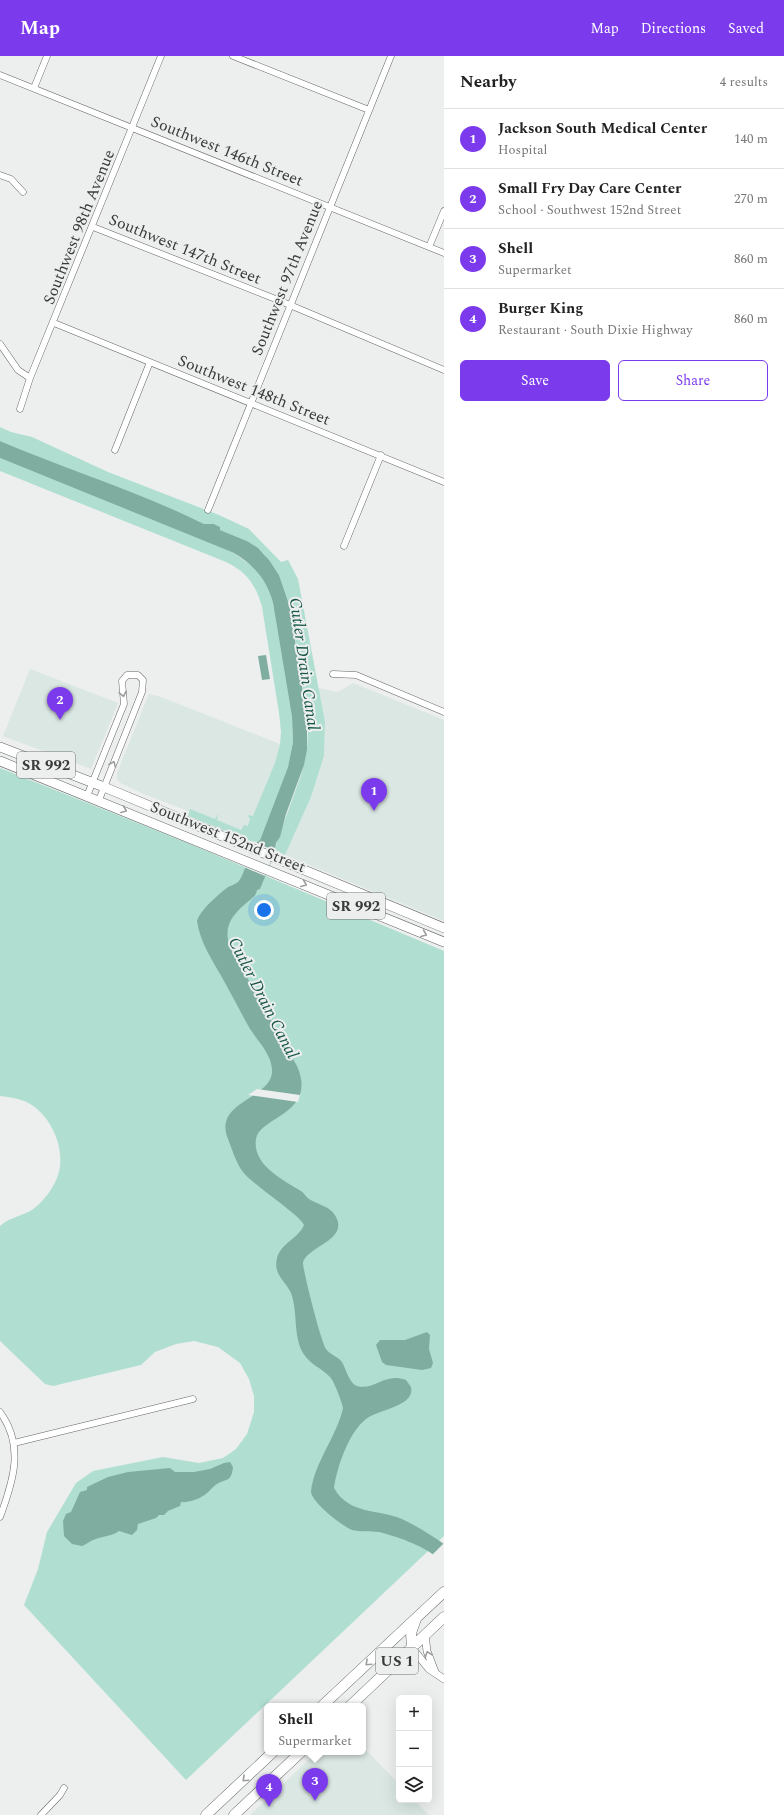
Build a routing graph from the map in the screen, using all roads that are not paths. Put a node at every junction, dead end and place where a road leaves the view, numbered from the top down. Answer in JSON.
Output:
{"nodes":[{"id":1,"x":47,"y":56,"type":"edge"},
{"id":2,"x":161,"y":56,"type":"edge"},
{"id":3,"x":233,"y":56,"type":"edge"},
{"id":4,"x":391,"y":56,"type":"edge"},
{"id":5,"x":0,"y":75,"type":"edge"},
{"id":6,"x":34,"y":88,"type":"junction"},
{"id":7,"x":369,"y":110,"type":"junction"},
{"id":8,"x":133,"y":128,"type":"junction"},
{"id":9,"x":0,"y":175,"type":"edge"},
{"id":10,"x":23,"y":192,"type":"dead end"},
{"id":11,"x":330,"y":206,"type":"junction"},
{"id":12,"x":444,"y":211,"type":"edge"},
{"id":13,"x":93,"y":227,"type":"junction"},
{"id":14,"x":429,"y":247,"type":"junction"},
{"id":15,"x":444,"y":253,"type":"edge"},
{"id":16,"x":291,"y":305,"type":"junction"},
{"id":17,"x":54,"y":323,"type":"junction"},
{"id":18,"x":0,"y":344,"type":"edge"},
{"id":19,"x":150,"y":362,"type":"junction"},
{"id":20,"x":444,"y":370,"type":"edge"},
{"id":21,"x":30,"y":378,"type":"junction"},
{"id":22,"x":251,"y":402,"type":"junction"},
{"id":23,"x":20,"y":409,"type":"dead end"},
{"id":24,"x":115,"y":450,"type":"dead end"},
{"id":25,"x":381,"y":455,"type":"junction"},
{"id":26,"x":444,"y":482,"type":"edge"},
{"id":27,"x":208,"y":510,"type":"dead end"},
{"id":28,"x":344,"y":546,"type":"dead end"},
{"id":29,"x":333,"y":674,"type":"dead end"},
{"id":30,"x":444,"y":712,"type":"edge"},
{"id":31,"x":0,"y":747,"type":"edge"},
{"id":32,"x":0,"y":761,"type":"edge"},
{"id":33,"x":92,"y":783,"type":"junction"},
{"id":34,"x":104,"y":788,"type":"junction"},
{"id":35,"x":87,"y":796,"type":"junction"},
{"id":36,"x":99,"y":800,"type":"junction"},
{"id":37,"x":444,"y":928,"type":"edge"},
{"id":38,"x":444,"y":942,"type":"edge"},
{"id":39,"x":192,"y":1399,"type":"dead end"},
{"id":40,"x":0,"y":1412,"type":"edge"},
{"id":41,"x":14,"y":1443,"type":"junction"},
{"id":42,"x":0,"y":1517,"type":"edge"},
{"id":43,"x":444,"y":1592,"type":"edge"},
{"id":44,"x":417,"y":1617,"type":"junction"},
{"id":45,"x":444,"y":1617,"type":"edge"},
{"id":46,"x":424,"y":1635,"type":"junction"},
{"id":47,"x":412,"y":1648,"type":"junction"},
{"id":48,"x":435,"y":1672,"type":"junction"},
{"id":49,"x":444,"y":1678,"type":"edge"},
{"id":50,"x":325,"y":1703,"type":"edge"},
{"id":51,"x":353,"y":1703,"type":"edge"},
{"id":52,"x":270,"y":1755,"type":"edge"},
{"id":53,"x":298,"y":1755,"type":"edge"},
{"id":54,"x":64,"y":1788,"type":"dead end"},
{"id":55,"x":213,"y":1813,"type":"edge"},
{"id":56,"x":41,"y":1815,"type":"edge"},
{"id":57,"x":234,"y":1815,"type":"edge"}],
"edges":[{"from":1,"to":6,"type":"street"},
{"from":2,"to":8,"type":"street","name":"Southwest 98th Avenue"},
{"from":3,"to":7,"type":"street"},
{"from":4,"to":7,"type":"street","name":"Southwest 97th Avenue"},
{"from":5,"to":6,"type":"street","name":"Southwest 146th Street"},
{"from":6,"to":8,"type":"street","name":"Southwest 146th Street"},
{"from":7,"to":11,"type":"street","name":"Southwest 97th Avenue"},
{"from":8,"to":11,"type":"street","name":"Southwest 146th Street"},
{"from":8,"to":13,"type":"street","name":"Southwest 98th Avenue"},
{"from":9,"to":10,"type":"street"},
{"from":11,"to":14,"type":"street","name":"Southwest 146th Street"},
{"from":11,"to":16,"type":"street","name":"Southwest 97th Avenue"},
{"from":12,"to":14,"type":"street"},
{"from":13,"to":16,"type":"street","name":"Southwest 147th Street"},
{"from":13,"to":17,"type":"street","name":"Southwest 98th Avenue"},
{"from":14,"to":15,"type":"street","name":"Southwest 146th Street"},
{"from":16,"to":20,"type":"street","name":"Southwest 147th Street"},
{"from":16,"to":22,"type":"street","name":"Southwest 97th Avenue"},
{"from":17,"to":19,"type":"street","name":"Southwest 148th Street"},
{"from":17,"to":21,"type":"street","name":"Southwest 98th Avenue"},
{"from":18,"to":21,"type":"street"},
{"from":19,"to":22,"type":"street","name":"Southwest 148th Street"},
{"from":19,"to":24,"type":"street"},
{"from":21,"to":23,"type":"street","name":"Southwest 98th Avenue"},
{"from":22,"to":25,"type":"street","name":"Southwest 148th Street"},
{"from":22,"to":27,"type":"street","name":"Southwest 97th Avenue"},
{"from":25,"to":26,"type":"street","name":"Southwest 148th Street"},
{"from":25,"to":28,"type":"street"},
{"from":29,"to":30,"type":"street"},
{"from":31,"to":33,"type":"main road","name":"Southwest 152nd Street","number":"SR 992"},
{"from":32,"to":35,"type":"main road","name":"Southwest 152nd Street","number":"SR 992"},
{"from":33,"to":34,"type":"main road","name":"Southwest 152nd Street","number":"SR 992"},
{"from":34,"to":33,"type":"street","one_way":true},
{"from":33,"to":35,"type":"street"},
{"from":34,"to":36,"type":"street"},
{"from":34,"to":37,"type":"main road","name":"Southwest 152nd Street","number":"SR 992"},
{"from":35,"to":36,"type":"main road","name":"Southwest 152nd Street","number":"SR 992"},
{"from":36,"to":38,"type":"main road","name":"Southwest 152nd Street","number":"SR 992","one_way":true},
{"from":39,"to":41,"type":"street"},
{"from":40,"to":41,"type":"street"},
{"from":41,"to":42,"type":"street"},
{"from":43,"to":44,"type":"highway","number":"US 1"},
{"from":44,"to":47,"type":"highway"},
{"from":44,"to":50,"type":"highway","number":"US 1","one_way":true},
{"from":45,"to":46,"type":"highway","number":"US 1"},
{"from":46,"to":47,"type":"highway","number":"US 1"},
{"from":48,"to":46,"type":"street","one_way":true},
{"from":47,"to":48,"type":"street"},
{"from":47,"to":51,"type":"highway","number":"US 1"},
{"from":48,"to":49,"type":"street"},
{"from":52,"to":55,"type":"highway","one_way":true},
{"from":53,"to":57,"type":"highway"},
{"from":54,"to":56,"type":"street"}]}
